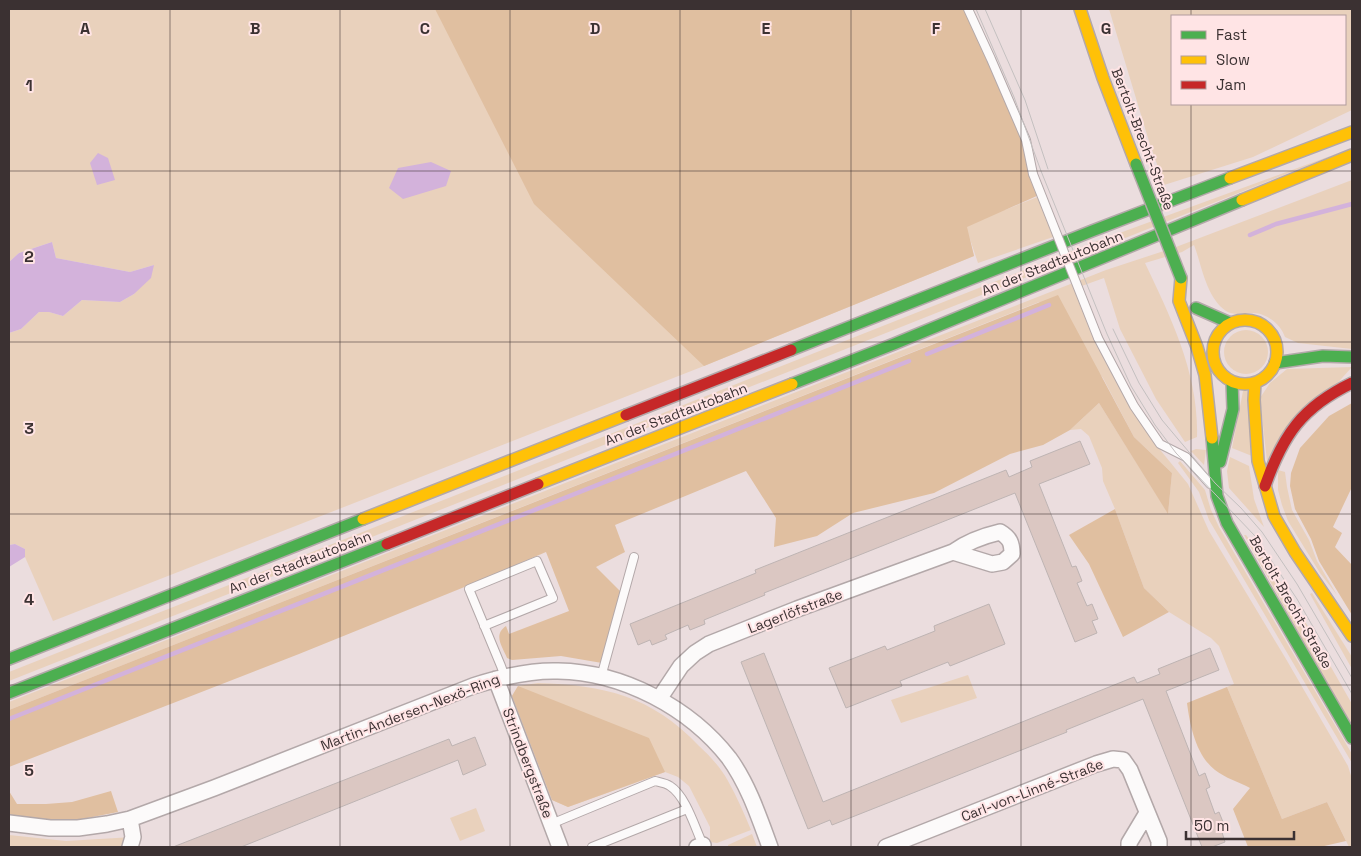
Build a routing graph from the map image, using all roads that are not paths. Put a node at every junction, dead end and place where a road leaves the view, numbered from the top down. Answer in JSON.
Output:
{"nodes":[{"id":1,"x":968,"y":9,"type":"edge"},
{"id":2,"x":1080,"y":9,"type":"edge"},
{"id":3,"x":1326,"y":129,"type":"dead end"},
{"id":4,"x":1352,"y":132,"type":"edge"},
{"id":5,"x":1308,"y":150,"type":"junction"},
{"id":6,"x":1352,"y":155,"type":"edge"},
{"id":7,"x":1343,"y":170,"type":"dead end"},
{"id":8,"x":1307,"y":173,"type":"junction"},
{"id":9,"x":1181,"y":278,"type":"junction"},
{"id":10,"x":1196,"y":308,"type":"junction"},
{"id":11,"x":1200,"y":322,"type":"dead end"},
{"id":12,"x":1230,"y":324,"type":"junction"},
{"id":13,"x":1286,"y":348,"type":"junction"},
{"id":14,"x":1323,"y":356,"type":"junction"},
{"id":15,"x":1352,"y":357,"type":"edge"},
{"id":16,"x":1275,"y":363,"type":"junction"},
{"id":17,"x":1232,"y":382,"type":"junction"},
{"id":18,"x":1352,"y":382,"type":"edge"},
{"id":19,"x":1255,"y":383,"type":"junction"},
{"id":20,"x":1216,"y":477,"type":"junction"},
{"id":21,"x":1265,"y":486,"type":"junction"},
{"id":22,"x":1216,"y":490,"type":"junction"},
{"id":23,"x":952,"y":552,"type":"dead end"},
{"id":24,"x":634,"y":556,"type":"dead end"},
{"id":25,"x":484,"y":626,"type":"junction"},
{"id":26,"x":1352,"y":636,"type":"edge"},
{"id":27,"x":9,"y":659,"type":"edge"},
{"id":28,"x":601,"y":677,"type":"junction"},
{"id":29,"x":501,"y":678,"type":"junction"},
{"id":30,"x":9,"y":693,"type":"edge"},
{"id":31,"x":659,"y":699,"type":"junction"},
{"id":32,"x":1348,"y":728,"type":"edge"},
{"id":33,"x":1352,"y":738,"type":"edge"},
{"id":34,"x":688,"y":809,"type":"junction"},
{"id":35,"x":1148,"y":813,"type":"junction"},
{"id":36,"x":130,"y":819,"type":"junction"},
{"id":37,"x":9,"y":823,"type":"edge"},
{"id":38,"x":551,"y":824,"type":"junction"},
{"id":39,"x":700,"y":846,"type":"edge"},
{"id":40,"x":130,"y":847,"type":"edge"},
{"id":41,"x":560,"y":847,"type":"edge"},
{"id":42,"x":592,"y":847,"type":"edge"},
{"id":43,"x":770,"y":847,"type":"edge"},
{"id":44,"x":886,"y":847,"type":"edge"},
{"id":45,"x":1129,"y":847,"type":"edge"},
{"id":46,"x":1158,"y":847,"type":"edge"}],
"edges":[{"from":1,"to":22,"type":"lane","bridge":true},
{"from":2,"to":9,"type":"main road","name":"Bertolt-Brecht-Straße","bridge":true},
{"from":3,"to":5,"type":"main road"},
{"from":4,"to":5,"type":"main road","name":"An der Stadtautobahn"},
{"from":5,"to":27,"type":"main road","name":"An der Stadtautobahn"},
{"from":6,"to":8,"type":"main road","name":"An der Stadtautobahn"},
{"from":7,"to":8,"type":"main road"},
{"from":8,"to":30,"type":"main road","name":"An der Stadtautobahn"},
{"from":9,"to":10,"type":"main road","name":"Bertolt-Brecht-Straße"},
{"from":9,"to":20,"type":"main road","name":"Bertolt-Brecht-Straße"},
{"from":10,"to":11,"type":"main road","name":"Bertolt-Brecht-Straße"},
{"from":10,"to":12,"type":"main road"},
{"from":12,"to":13,"type":"main road"},
{"from":12,"to":17,"type":"main road"},
{"from":13,"to":14,"type":"main road"},
{"from":13,"to":16,"type":"main road"},
{"from":14,"to":15,"type":"main road"},
{"from":14,"to":16,"type":"main road"},
{"from":16,"to":19,"type":"main road"},
{"from":17,"to":19,"type":"main road"},
{"from":17,"to":20,"type":"main road","name":"Bertolt-Brecht-Straße"},
{"from":18,"to":21,"type":"main road"},
{"from":19,"to":21,"type":"main road","name":"Bertolt-Brecht-Straße"},
{"from":20,"to":22,"type":"main road","name":"Bertolt-Brecht-Straße"},
{"from":21,"to":26,"type":"main road","name":"Bertolt-Brecht-Straße"},
{"from":22,"to":32,"type":"main road","name":"Bertolt-Brecht-Straße"},
{"from":23,"to":31,"type":"street","name":"Lagerlöfstraße"},
{"from":24,"to":28,"type":"lane"},
{"from":25,"to":25,"type":"lane"},
{"from":25,"to":29,"type":"lane"},
{"from":28,"to":29,"type":"street","name":"Martin-Andersen-Nexö-Ring"},
{"from":28,"to":31,"type":"street","name":"Martin-Andersen-Nexö-Ring"},
{"from":29,"to":36,"type":"street","name":"Martin-Andersen-Nexö-Ring"},
{"from":29,"to":38,"type":"street","name":"Strindbergstraße"},
{"from":31,"to":43,"type":"street","name":"Martin-Andersen-Nexö-Ring"},
{"from":32,"to":33,"type":"main road","name":"Bertolt-Brecht-Straße"},
{"from":34,"to":38,"type":"lane"},
{"from":34,"to":39,"type":"lane"},
{"from":34,"to":42,"type":"lane"},
{"from":35,"to":44,"type":"street","name":"Carl-von-Linné-Straße"},
{"from":35,"to":45,"type":"street"},
{"from":35,"to":46,"type":"street","name":"Carl-von-Linné-Straße"},
{"from":36,"to":37,"type":"street","name":"Martin-Andersen-Nexö-Ring"},
{"from":36,"to":40,"type":"street"},
{"from":38,"to":41,"type":"street","name":"Strindbergstraße"}]}
